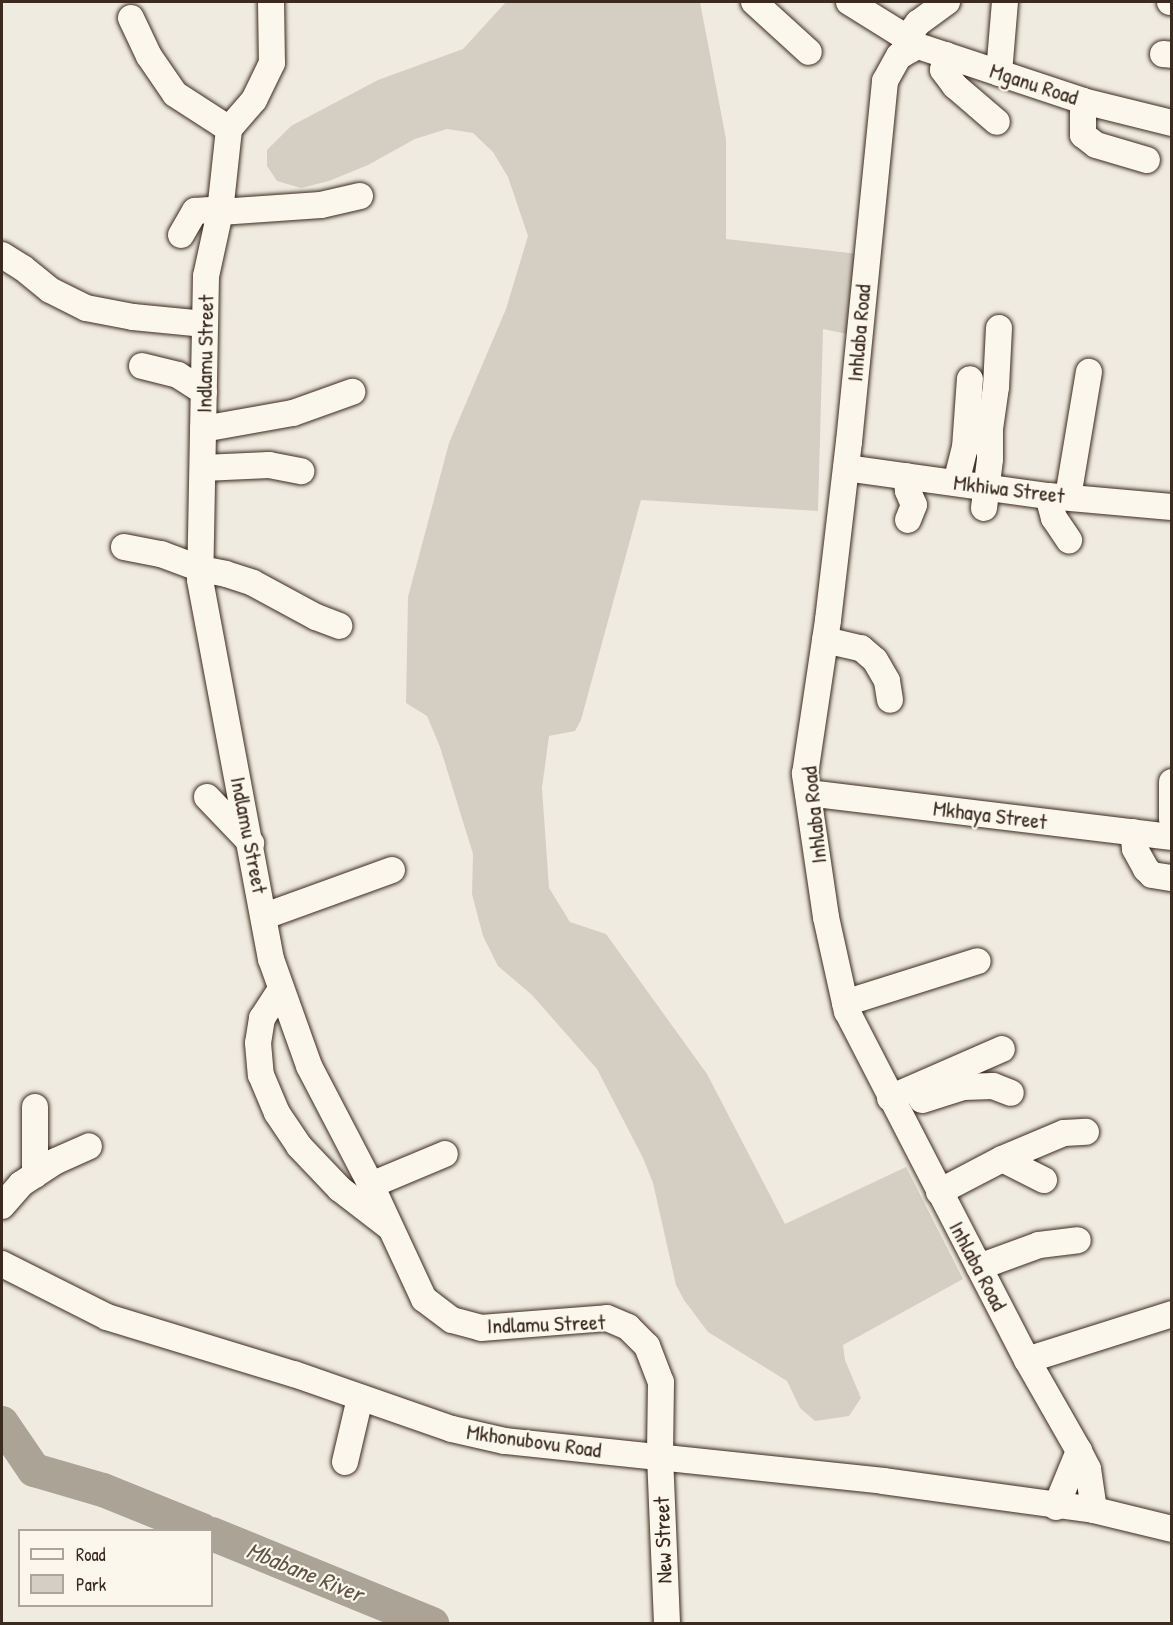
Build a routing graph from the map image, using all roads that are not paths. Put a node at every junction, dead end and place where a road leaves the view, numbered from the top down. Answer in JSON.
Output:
{"nodes":[{"id":1,"x":271,"y":2,"type":"edge"},
{"id":2,"x":754,"y":2,"type":"edge"},
{"id":3,"x":947,"y":2,"type":"edge"},
{"id":4,"x":1005,"y":2,"type":"edge"},
{"id":5,"x":861,"y":5,"type":"edge"},
{"id":6,"x":131,"y":18,"type":"dead end"},
{"id":7,"x":903,"y":50,"type":"junction"},
{"id":8,"x":809,"y":52,"type":"dead end"},
{"id":9,"x":946,"y":55,"type":"junction"},
{"id":10,"x":999,"y":73,"type":"junction"},
{"id":11,"x":1083,"y":101,"type":"junction"},
{"id":12,"x":997,"y":122,"type":"dead end"},
{"id":13,"x":1172,"y":123,"type":"edge"},
{"id":14,"x":229,"y":129,"type":"junction"},
{"id":15,"x":1147,"y":160,"type":"dead end"},
{"id":16,"x":360,"y":196,"type":"dead end"},
{"id":17,"x":220,"y":211,"type":"junction"},
{"id":18,"x":181,"y":235,"type":"dead end"},
{"id":19,"x":2,"y":255,"type":"edge"},
{"id":20,"x":205,"y":324,"type":"junction"},
{"id":21,"x":999,"y":328,"type":"dead end"},
{"id":22,"x":142,"y":366,"type":"dead end"},
{"id":23,"x":1089,"y":372,"type":"dead end"},
{"id":24,"x":970,"y":379,"type":"dead end"},
{"id":25,"x":204,"y":392,"type":"junction"},
{"id":26,"x":352,"y":392,"type":"dead end"},
{"id":27,"x":203,"y":429,"type":"junction"},
{"id":28,"x":203,"y":468,"type":"junction"},
{"id":29,"x":846,"y":468,"type":"junction"},
{"id":30,"x":301,"y":471,"type":"dead end"},
{"id":31,"x":906,"y":476,"type":"junction"},
{"id":32,"x":956,"y":483,"type":"junction"},
{"id":33,"x":1058,"y":496,"type":"junction"},
{"id":34,"x":985,"y":497,"type":"junction"},
{"id":35,"x":1172,"y":507,"type":"edge"},
{"id":36,"x":908,"y":520,"type":"dead end"},
{"id":37,"x":1070,"y":540,"type":"dead end"},
{"id":38,"x":124,"y":547,"type":"dead end"},
{"id":39,"x":201,"y":569,"type":"junction"},
{"id":40,"x":339,"y":626,"type":"dead end"},
{"id":41,"x":825,"y":640,"type":"junction"},
{"id":42,"x":890,"y":700,"type":"dead end"},
{"id":43,"x":1172,"y":782,"type":"edge"},
{"id":44,"x":808,"y":793,"type":"junction"},
{"id":45,"x":207,"y":797,"type":"dead end"},
{"id":46,"x":1172,"y":819,"type":"edge"},
{"id":47,"x":1133,"y":832,"type":"junction"},
{"id":48,"x":1172,"y":837,"type":"edge"},
{"id":49,"x":251,"y":843,"type":"junction"},
{"id":50,"x":392,"y":870,"type":"dead end"},
{"id":51,"x":1172,"y":878,"type":"edge"},
{"id":52,"x":265,"y":916,"type":"junction"},
{"id":53,"x":978,"y":961,"type":"dead end"},
{"id":54,"x":281,"y":989,"type":"junction"},
{"id":55,"x":845,"y":1003,"type":"junction"},
{"id":56,"x":1002,"y":1049,"type":"dead end"},
{"id":57,"x":1011,"y":1093,"type":"dead end"},
{"id":58,"x":36,"y":1107,"type":"dead end"},
{"id":59,"x":895,"y":1107,"type":"junction"},
{"id":60,"x":1086,"y":1132,"type":"dead end"},
{"id":61,"x":89,"y":1146,"type":"dead end"},
{"id":62,"x":445,"y":1154,"type":"dead end"},
{"id":63,"x":1002,"y":1159,"type":"junction"},
{"id":64,"x":35,"y":1175,"type":"junction"},
{"id":65,"x":1044,"y":1180,"type":"dead end"},
{"id":66,"x":372,"y":1185,"type":"junction"},
{"id":67,"x":939,"y":1192,"type":"junction"},
{"id":68,"x":2,"y":1206,"type":"edge"},
{"id":69,"x":390,"y":1227,"type":"junction"},
{"id":70,"x":1078,"y":1240,"type":"dead end"},
{"id":71,"x":2,"y":1264,"type":"edge"},
{"id":72,"x":979,"y":1267,"type":"junction"},
{"id":73,"x":1172,"y":1314,"type":"edge"},
{"id":74,"x":1027,"y":1360,"type":"junction"},
{"id":75,"x":360,"y":1398,"type":"junction"},
{"id":76,"x":1079,"y":1450,"type":"junction"},
{"id":77,"x":660,"y":1456,"type":"junction"},
{"id":78,"x":345,"y":1462,"type":"dead end"},
{"id":79,"x":1056,"y":1507,"type":"junction"},
{"id":80,"x":1094,"y":1510,"type":"junction"},
{"id":81,"x":1172,"y":1529,"type":"edge"},
{"id":82,"x":667,"y":1623,"type":"edge"}],
"edges":[{"from":1,"to":14,"type":"street"},
{"from":2,"to":8,"type":"street"},
{"from":3,"to":7,"type":"street","name":"Inhlaba Road"},
{"from":4,"to":10,"type":"street"},
{"from":5,"to":7,"type":"street"},
{"from":6,"to":14,"type":"street"},
{"from":7,"to":9,"type":"street","name":"Mganu Road"},
{"from":7,"to":29,"type":"street","name":"Inhlaba Road"},
{"from":9,"to":10,"type":"street","name":"Mganu Road"},
{"from":9,"to":12,"type":"street"},
{"from":10,"to":11,"type":"street","name":"Mganu Road"},
{"from":11,"to":13,"type":"street","name":"Mganu Road"},
{"from":11,"to":15,"type":"street"},
{"from":14,"to":17,"type":"street","name":"Indlamu Street"},
{"from":16,"to":17,"type":"street"},
{"from":17,"to":18,"type":"street"},
{"from":17,"to":20,"type":"street","name":"Indlamu Street"},
{"from":19,"to":20,"type":"street"},
{"from":20,"to":25,"type":"street","name":"Indlamu Street"},
{"from":21,"to":34,"type":"street"},
{"from":22,"to":25,"type":"street"},
{"from":23,"to":33,"type":"street"},
{"from":24,"to":32,"type":"street"},
{"from":25,"to":27,"type":"street","name":"Indlamu Street"},
{"from":26,"to":27,"type":"street"},
{"from":27,"to":28,"type":"street","name":"Indlamu Street"},
{"from":28,"to":30,"type":"street"},
{"from":28,"to":39,"type":"street","name":"Indlamu Street"},
{"from":29,"to":31,"type":"street","name":"Mkhiwa Street"},
{"from":29,"to":41,"type":"street","name":"Inhlaba Road"},
{"from":31,"to":32,"type":"street","name":"Mkhiwa Street"},
{"from":31,"to":36,"type":"street"},
{"from":32,"to":34,"type":"street","name":"Mkhiwa Street"},
{"from":33,"to":34,"type":"street","name":"Mkhiwa Street"},
{"from":33,"to":35,"type":"street","name":"Mkhiwa Street"},
{"from":33,"to":37,"type":"street"},
{"from":38,"to":39,"type":"street"},
{"from":39,"to":40,"type":"street"},
{"from":39,"to":49,"type":"street","name":"Indlamu Street"},
{"from":41,"to":42,"type":"street"},
{"from":41,"to":44,"type":"street","name":"Inhlaba Road"},
{"from":43,"to":46,"type":"street"},
{"from":44,"to":47,"type":"street","name":"Mkhaya Street"},
{"from":44,"to":55,"type":"street","name":"Inhlaba Road"},
{"from":45,"to":49,"type":"street"},
{"from":47,"to":48,"type":"street","name":"Mkhaya Street"},
{"from":47,"to":51,"type":"street"},
{"from":49,"to":52,"type":"street","name":"Indlamu Street"},
{"from":50,"to":52,"type":"street"},
{"from":52,"to":54,"type":"street","name":"Indlamu Street"},
{"from":53,"to":55,"type":"street"},
{"from":54,"to":66,"type":"street","name":"Indlamu Street"},
{"from":54,"to":69,"type":"street"},
{"from":55,"to":59,"type":"street","name":"Inhlaba Road"},
{"from":56,"to":59,"type":"street"},
{"from":57,"to":59,"type":"street"},
{"from":58,"to":64,"type":"street"},
{"from":59,"to":67,"type":"street","name":"Inhlaba Road"},
{"from":60,"to":63,"type":"street"},
{"from":61,"to":64,"type":"street"},
{"from":62,"to":66,"type":"street"},
{"from":63,"to":65,"type":"street"},
{"from":63,"to":67,"type":"street"},
{"from":64,"to":68,"type":"street"},
{"from":66,"to":69,"type":"street","name":"Indlamu Street"},
{"from":67,"to":72,"type":"street","name":"Inhlaba Road"},
{"from":69,"to":77,"type":"street","name":"Indlamu Street"},
{"from":70,"to":72,"type":"street"},
{"from":71,"to":75,"type":"street","name":"Mkhonubovu Road"},
{"from":72,"to":74,"type":"street","name":"Inhlaba Road"},
{"from":73,"to":74,"type":"street"},
{"from":74,"to":76,"type":"street","name":"Inhlaba Road"},
{"from":75,"to":77,"type":"street","name":"Mkhonubovu Road"},
{"from":75,"to":78,"type":"street"},
{"from":76,"to":79,"type":"street"},
{"from":76,"to":80,"type":"street","name":"Inhlaba Road"},
{"from":77,"to":79,"type":"street","name":"Mkhonubovu Road"},
{"from":77,"to":82,"type":"street","name":"New Street"},
{"from":79,"to":80,"type":"street","name":"Mkhonubovu Road"},
{"from":80,"to":81,"type":"street","name":"Mkhonubovu Road"}]}
